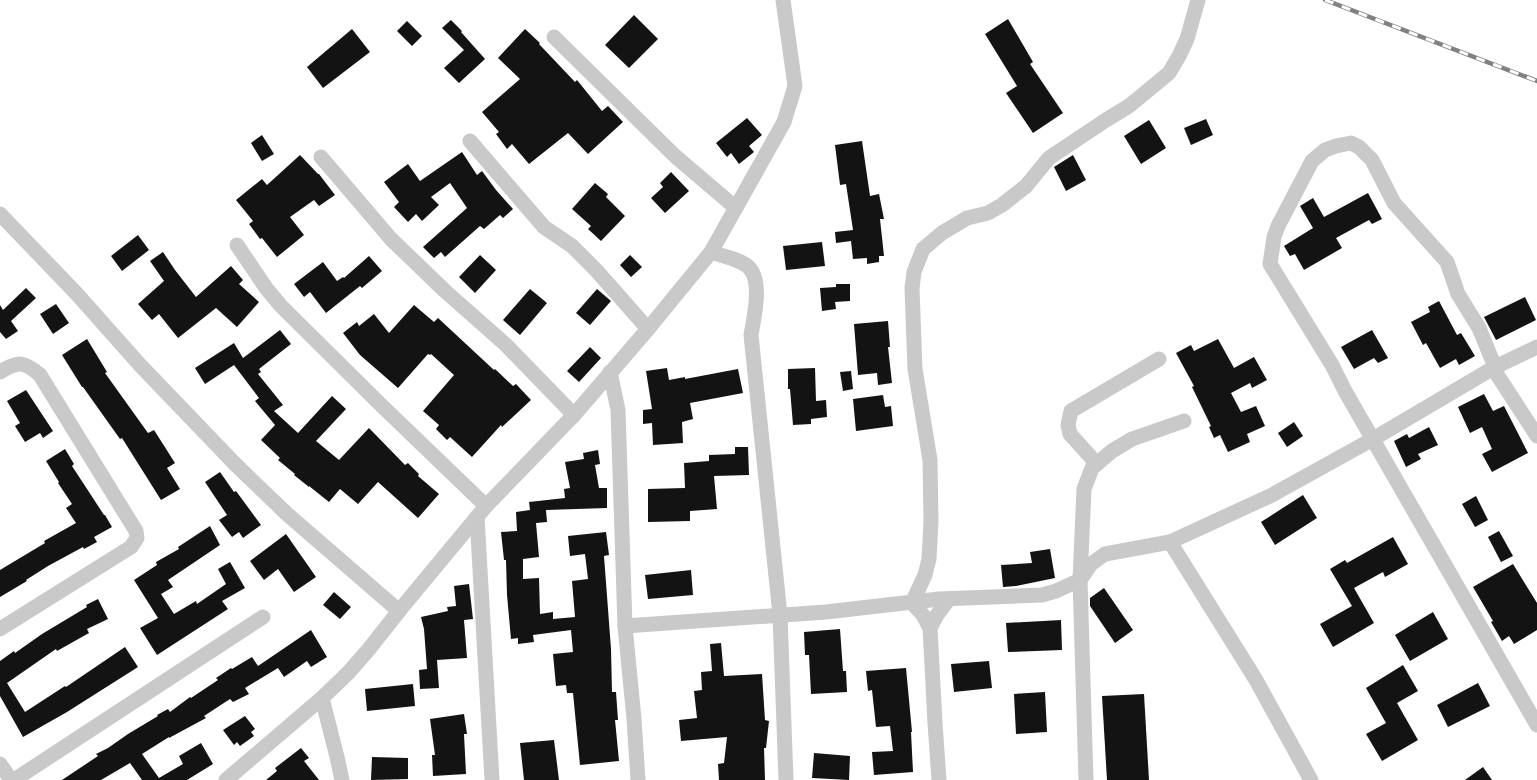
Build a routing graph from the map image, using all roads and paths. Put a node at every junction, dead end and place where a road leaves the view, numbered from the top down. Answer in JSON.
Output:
{"nodes":[{"id":1,"x":783,"y":0,"type":"edge"},
{"id":2,"x":1198,"y":0,"type":"edge"},
{"id":3,"x":554,"y":38,"type":"dead end"},
{"id":4,"x":470,"y":141,"type":"dead end"},
{"id":5,"x":321,"y":157,"type":"dead end"},
{"id":6,"x":736,"y":208,"type":"junction"},
{"id":7,"x":0,"y":214,"type":"edge"},
{"id":8,"x":237,"y":245,"type":"dead end"},
{"id":9,"x":711,"y":252,"type":"junction"},
{"id":10,"x":648,"y":329,"type":"junction"},
{"id":11,"x":1537,"y":347,"type":"edge"},
{"id":12,"x":1159,"y":359,"type":"dead end"},
{"id":13,"x":1495,"y":367,"type":"junction"},
{"id":14,"x":0,"y":372,"type":"edge"},
{"id":15,"x":610,"y":372,"type":"junction"},
{"id":16,"x":574,"y":415,"type":"junction"},
{"id":17,"x":1184,"y":421,"type":"dead end"},
{"id":18,"x":1537,"y":436,"type":"edge"},
{"id":19,"x":1373,"y":439,"type":"junction"},
{"id":20,"x":1097,"y":464,"type":"junction"},
{"id":21,"x":481,"y":512,"type":"junction"},
{"id":22,"x":1170,"y":542,"type":"junction"},
{"id":23,"x":1080,"y":580,"type":"junction"},
{"id":24,"x":949,"y":599,"type":"junction"},
{"id":25,"x":912,"y":602,"type":"junction"},
{"id":26,"x":399,"y":611,"type":"junction"},
{"id":27,"x":780,"y":615,"type":"junction"},
{"id":28,"x":263,"y":617,"type":"dead end"},
{"id":29,"x":625,"y":626,"type":"junction"},
{"id":30,"x":930,"y":628,"type":"junction"},
{"id":31,"x":0,"y":629,"type":"edge"},
{"id":32,"x":322,"y":698,"type":"junction"},
{"id":33,"x":1537,"y":725,"type":"edge"},
{"id":34,"x":0,"y":764,"type":"edge"},
{"id":35,"x":11,"y":780,"type":"edge"},
{"id":36,"x":14,"y":780,"type":"edge"},
{"id":37,"x":226,"y":780,"type":"edge"},
{"id":38,"x":342,"y":780,"type":"edge"},
{"id":39,"x":492,"y":780,"type":"edge"},
{"id":40,"x":638,"y":780,"type":"edge"},
{"id":41,"x":786,"y":780,"type":"edge"},
{"id":42,"x":939,"y":780,"type":"edge"},
{"id":43,"x":1086,"y":780,"type":"edge"},
{"id":44,"x":1310,"y":780,"type":"edge"}],
"edges":[{"from":1,"to":6,"type":"street"},
{"from":2,"to":25,"type":"street"},
{"from":3,"to":6,"type":"street"},
{"from":4,"to":10,"type":"street"},
{"from":5,"to":16,"type":"street"},
{"from":6,"to":9,"type":"street"},
{"from":7,"to":26,"type":"street"},
{"from":8,"to":21,"type":"street"},
{"from":9,"to":10,"type":"street"},
{"from":9,"to":27,"type":"street"},
{"from":10,"to":15,"type":"street"},
{"from":11,"to":13,"type":"street"},
{"from":12,"to":20,"type":"street"},
{"from":13,"to":18,"type":"street"},
{"from":13,"to":19,"type":"street"},
{"from":13,"to":19,"type":"street"},
{"from":14,"to":31,"type":"street"},
{"from":15,"to":16,"type":"street"},
{"from":15,"to":29,"type":"street"},
{"from":16,"to":21,"type":"street"},
{"from":17,"to":20,"type":"street"},
{"from":19,"to":22,"type":"street"},
{"from":19,"to":33,"type":"street"},
{"from":20,"to":23,"type":"street"},
{"from":21,"to":26,"type":"street"},
{"from":21,"to":39,"type":"street"},
{"from":22,"to":23,"type":"street"},
{"from":22,"to":44,"type":"street"},
{"from":23,"to":24,"type":"street"},
{"from":23,"to":43,"type":"street"},
{"from":24,"to":25,"type":"street"},
{"from":24,"to":30,"type":"street"},
{"from":25,"to":27,"type":"street"},
{"from":25,"to":30,"type":"street"},
{"from":26,"to":32,"type":"street"},
{"from":27,"to":29,"type":"street"},
{"from":27,"to":41,"type":"street"},
{"from":28,"to":36,"type":"street"},
{"from":29,"to":40,"type":"street"},
{"from":30,"to":42,"type":"street"},
{"from":32,"to":37,"type":"street"},
{"from":32,"to":38,"type":"street"},
{"from":34,"to":35,"type":"street"}]}
